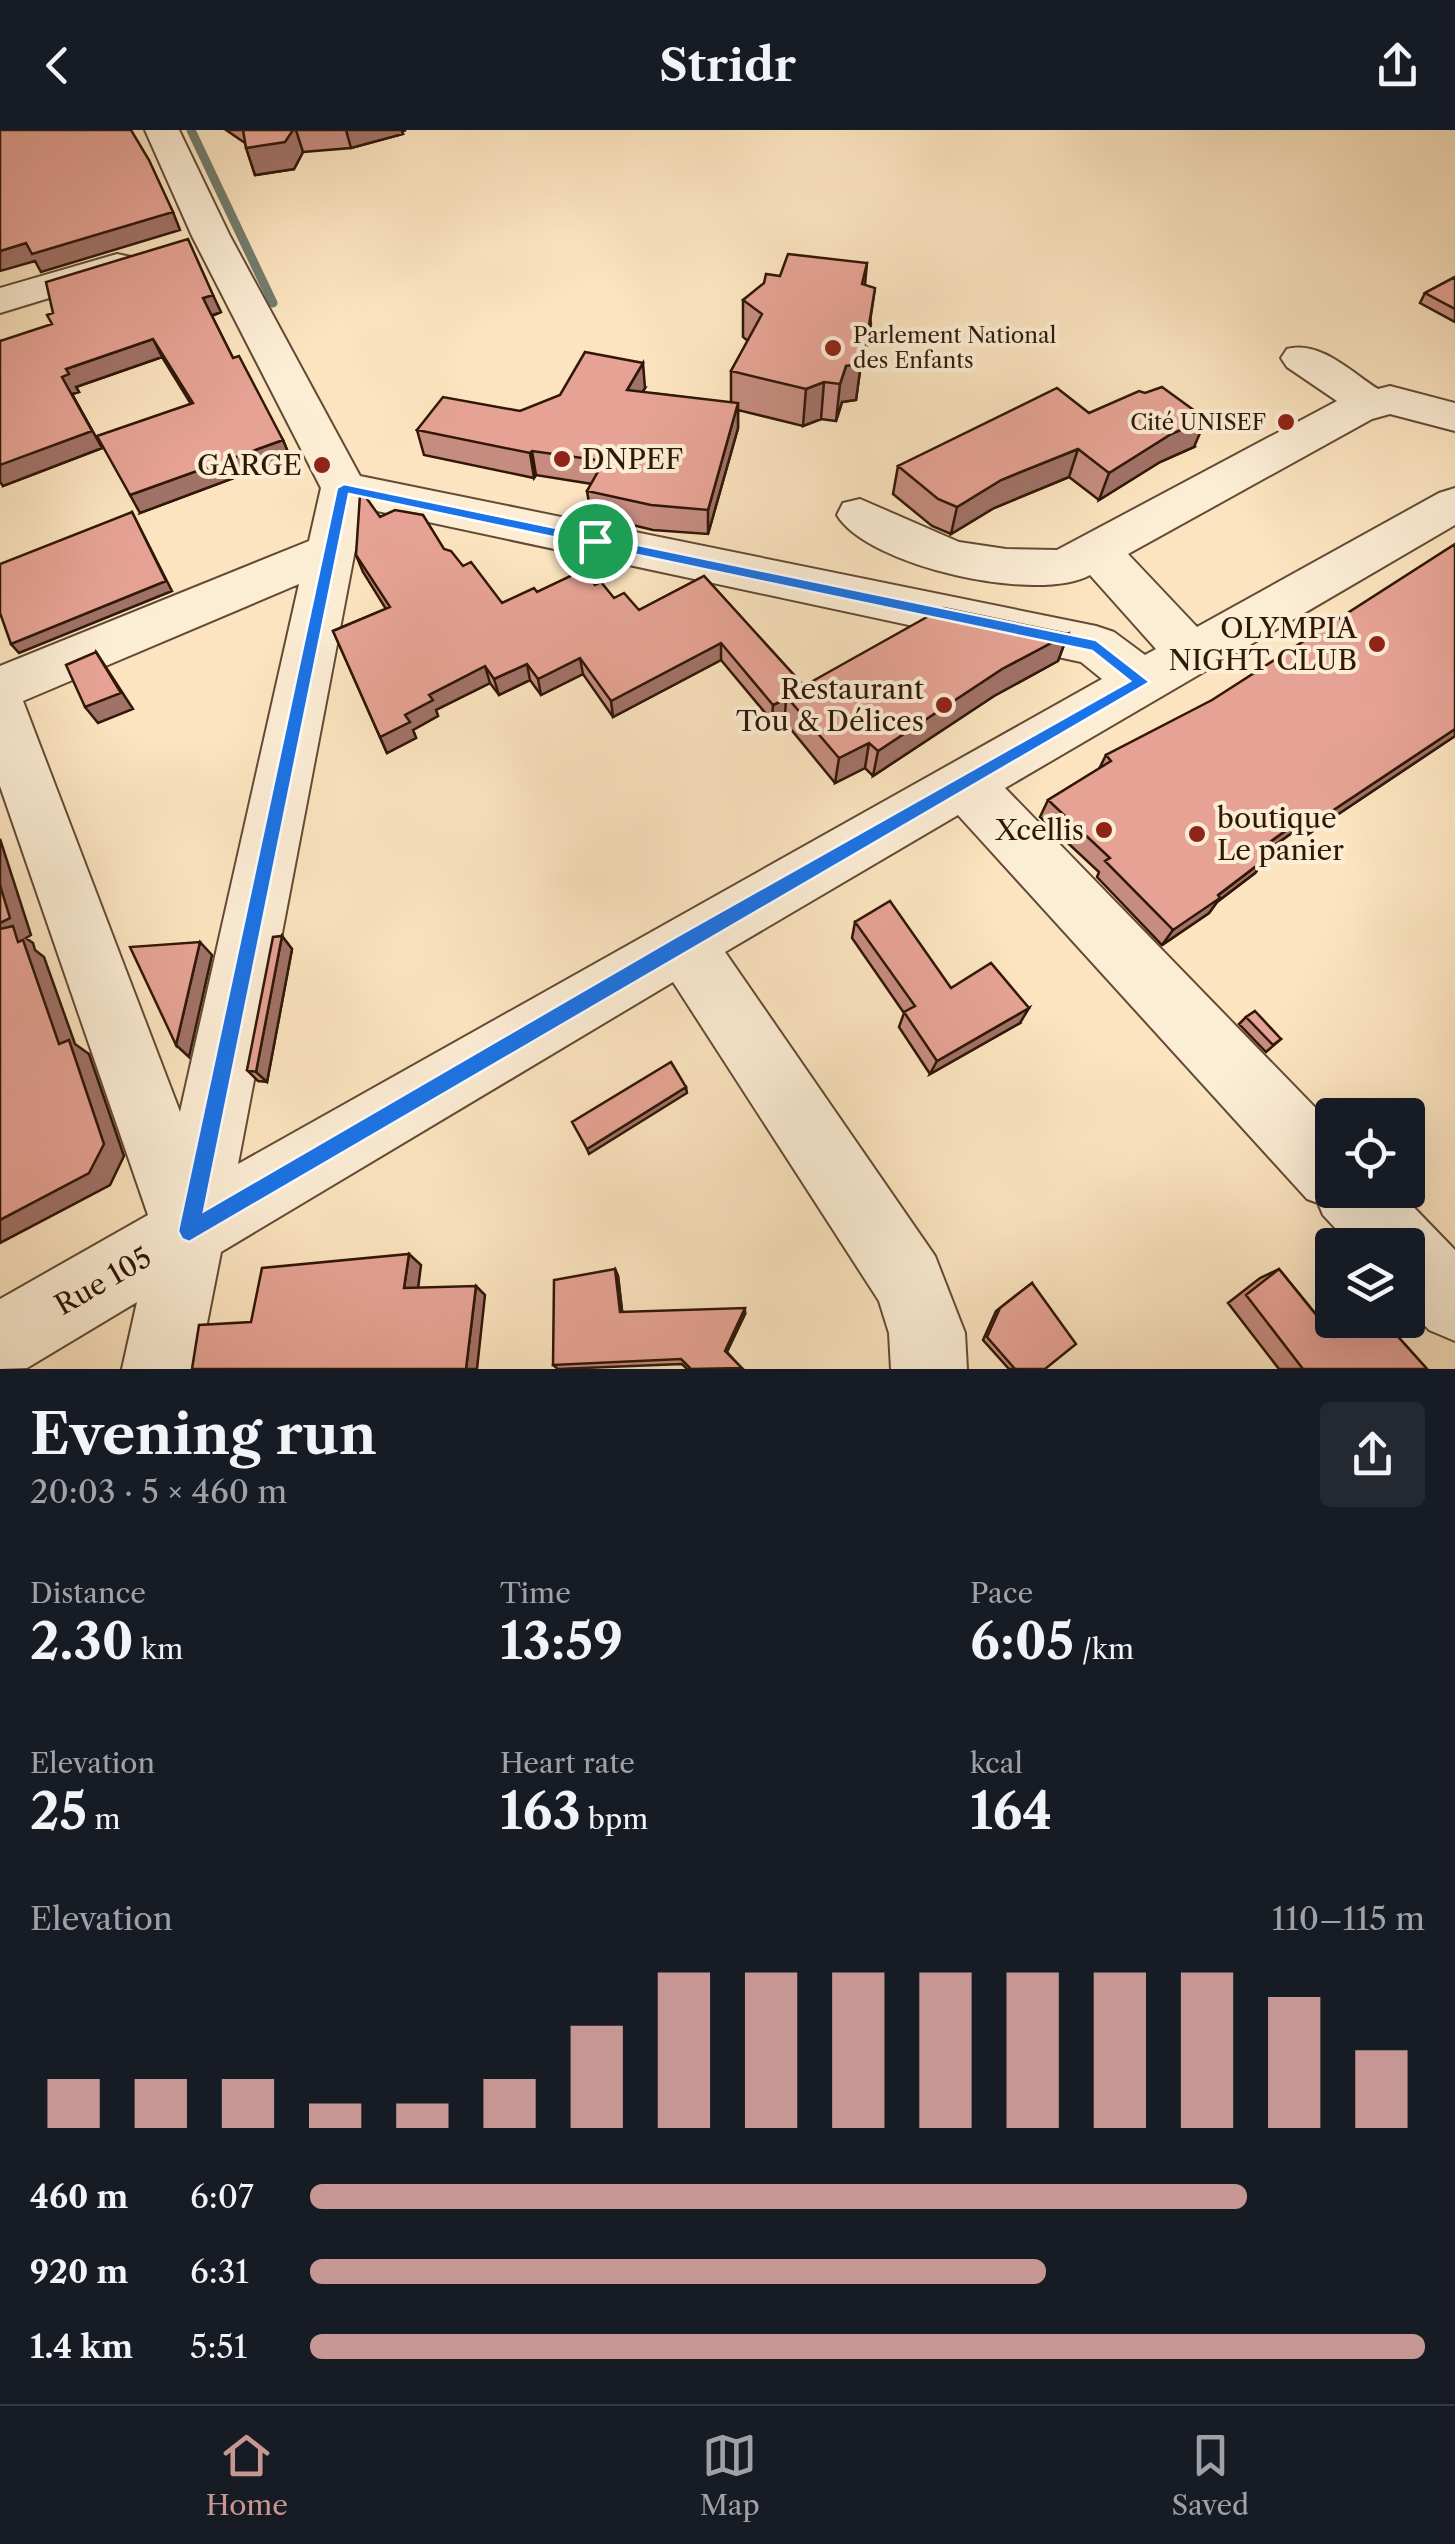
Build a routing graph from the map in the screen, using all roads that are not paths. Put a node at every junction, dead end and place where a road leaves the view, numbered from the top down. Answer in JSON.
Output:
{"nodes":[{"id":1,"x":162,"y":130,"type":"edge"},
{"id":2,"x":182,"y":245,"type":"junction"},
{"id":3,"x":0,"y":301,"type":"edge"},
{"id":4,"x":1302,"y":358,"type":"dead end"},
{"id":5,"x":1372,"y":405,"type":"junction"},
{"id":6,"x":1455,"y":417,"type":"edge"},
{"id":7,"x":344,"y":488,"type":"junction"},
{"id":8,"x":1455,"y":504,"type":"edge"},
{"id":9,"x":860,"y":515,"type":"dead end"},
{"id":10,"x":1095,"y":550,"type":"junction"},
{"id":11,"x":331,"y":551,"type":"junction"},
{"id":12,"x":1167,"y":668,"type":"junction"},
{"id":13,"x":0,"y":688,"type":"edge"},
{"id":14,"x":0,"y":708,"type":"edge"},
{"id":15,"x":964,"y":783,"type":"junction"},
{"id":16,"x":683,"y":943,"type":"junction"},
{"id":17,"x":1315,"y":1156,"type":"edge"},
{"id":18,"x":1365,"y":1208,"type":"edge"},
{"id":19,"x":1384,"y":1228,"type":"edge"},
{"id":20,"x":189,"y":1231,"type":"junction"},
{"id":21,"x":1425,"y":1271,"type":"edge"},
{"id":22,"x":1455,"y":1304,"type":"edge"},
{"id":23,"x":0,"y":1341,"type":"edge"},
{"id":24,"x":160,"y":1369,"type":"edge"},
{"id":25,"x":929,"y":1369,"type":"edge"}],
"edges":[{"from":1,"to":2,"type":"street"},
{"from":2,"to":3,"type":"street"},
{"from":2,"to":7,"type":"street"},
{"from":4,"to":5,"type":"street"},
{"from":5,"to":6,"type":"street"},
{"from":5,"to":10,"type":"street"},
{"from":7,"to":11,"type":"street"},
{"from":7,"to":12,"type":"street"},
{"from":8,"to":12,"type":"street","name":"Rue 105"},
{"from":9,"to":10,"type":"street"},
{"from":10,"to":12,"type":"street"},
{"from":11,"to":13,"type":"street"},
{"from":11,"to":20,"type":"street"},
{"from":12,"to":15,"type":"street","name":"Rue 105"},
{"from":14,"to":20,"type":"street"},
{"from":15,"to":16,"type":"street","name":"Rue 105"},
{"from":15,"to":17,"type":"street"},
{"from":16,"to":20,"type":"street","name":"Rue 105"},
{"from":16,"to":25,"type":"street"},
{"from":18,"to":19,"type":"street"},
{"from":20,"to":23,"type":"street","name":"Rue 105"},
{"from":20,"to":24,"type":"street"},
{"from":21,"to":22,"type":"street"}]}
